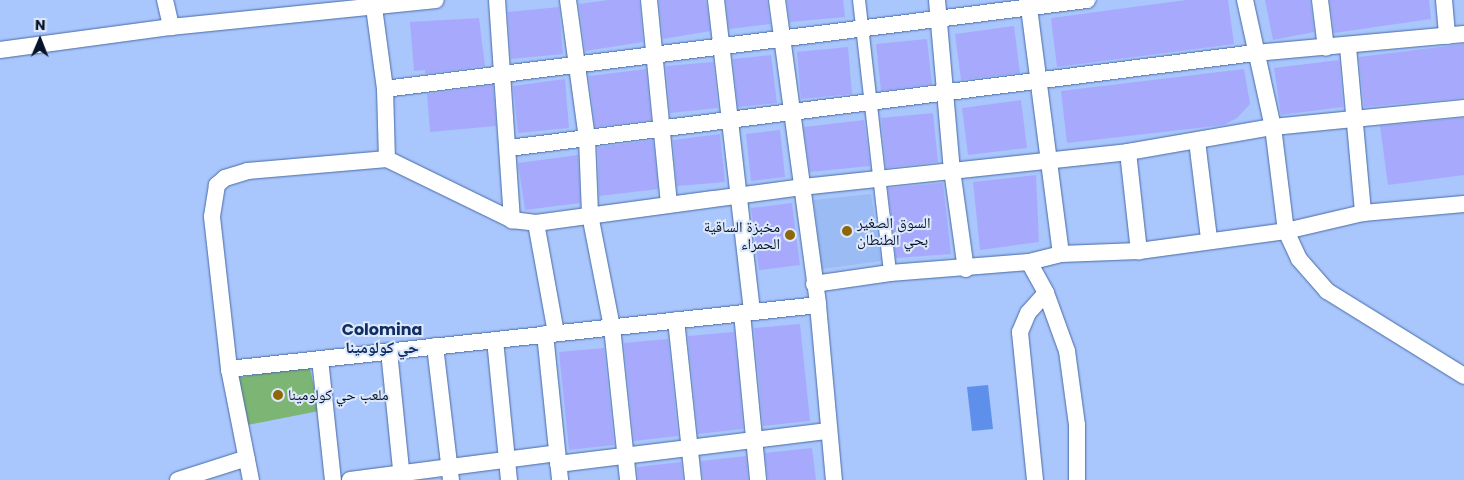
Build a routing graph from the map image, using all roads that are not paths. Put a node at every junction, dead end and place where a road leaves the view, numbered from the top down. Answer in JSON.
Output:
{"nodes":[{"id":1,"x":165,"y":0,"type":"edge"},
{"id":2,"x":436,"y":0,"type":"edge"},
{"id":3,"x":497,"y":0,"type":"edge"},
{"id":4,"x":568,"y":0,"type":"edge"},
{"id":5,"x":649,"y":0,"type":"edge"},
{"id":6,"x":716,"y":0,"type":"edge"},
{"id":7,"x":777,"y":0,"type":"edge"},
{"id":8,"x":859,"y":0,"type":"edge"},
{"id":9,"x":937,"y":0,"type":"edge"},
{"id":10,"x":1087,"y":0,"type":"edge"},
{"id":11,"x":1245,"y":0,"type":"edge"},
{"id":12,"x":1320,"y":0,"type":"edge"},
{"id":13,"x":1444,"y":0,"type":"edge"},
{"id":14,"x":1029,"y":3,"type":"edge"},
{"id":15,"x":373,"y":4,"type":"edge"},
{"id":16,"x":940,"y":19,"type":"junction"},
{"id":17,"x":171,"y":27,"type":"junction"},
{"id":18,"x":861,"y":27,"type":"junction"},
{"id":19,"x":1464,"y":34,"type":"edge"},
{"id":20,"x":1447,"y":36,"type":"junction"},
{"id":21,"x":782,"y":40,"type":"junction"},
{"id":22,"x":721,"y":44,"type":"junction"},
{"id":23,"x":1348,"y":47,"type":"junction"},
{"id":24,"x":1326,"y":48,"type":"junction"},
{"id":25,"x":0,"y":50,"type":"edge"},
{"id":26,"x":655,"y":52,"type":"junction"},
{"id":27,"x":1255,"y":52,"type":"junction"},
{"id":28,"x":575,"y":64,"type":"junction"},
{"id":29,"x":501,"y":72,"type":"junction"},
{"id":30,"x":1039,"y":81,"type":"junction"},
{"id":31,"x":385,"y":88,"type":"junction"},
{"id":32,"x":946,"y":95,"type":"junction"},
{"id":33,"x":870,"y":101,"type":"junction"},
{"id":34,"x":1464,"y":108,"type":"edge"},
{"id":35,"x":793,"y":112,"type":"junction"},
{"id":36,"x":1355,"y":121,"type":"junction"},
{"id":37,"x":728,"y":122,"type":"junction"},
{"id":38,"x":1273,"y":127,"type":"junction"},
{"id":39,"x":660,"y":130,"type":"junction"},
{"id":40,"x":587,"y":138,"type":"junction"},
{"id":41,"x":1197,"y":141,"type":"junction"},
{"id":42,"x":509,"y":148,"type":"junction"},
{"id":43,"x":1128,"y":152,"type":"junction"},
{"id":44,"x":387,"y":159,"type":"junction"},
{"id":45,"x":1049,"y":160,"type":"junction"},
{"id":46,"x":952,"y":170,"type":"junction"},
{"id":47,"x":878,"y":181,"type":"junction"},
{"id":48,"x":802,"y":187,"type":"junction"},
{"id":49,"x":736,"y":196,"type":"junction"},
{"id":50,"x":669,"y":203,"type":"junction"},
{"id":51,"x":1464,"y":204,"type":"edge"},
{"id":52,"x":1363,"y":213,"type":"junction"},
{"id":53,"x":590,"y":216,"type":"junction"},
{"id":54,"x":512,"y":220,"type":"junction"},
{"id":55,"x":536,"y":223,"type":"junction"},
{"id":56,"x":1286,"y":231,"type":"junction"},
{"id":57,"x":1209,"y":239,"type":"junction"},
{"id":58,"x":1139,"y":251,"type":"junction"},
{"id":59,"x":1061,"y":254,"type":"junction"},
{"id":60,"x":1029,"y":262,"type":"junction"},
{"id":61,"x":966,"y":269,"type":"junction"},
{"id":62,"x":890,"y":273,"type":"junction"},
{"id":63,"x":814,"y":284,"type":"junction"},
{"id":64,"x":1046,"y":293,"type":"junction"},
{"id":65,"x":818,"y":305,"type":"junction"},
{"id":66,"x":747,"y":313,"type":"junction"},
{"id":67,"x":676,"y":320,"type":"junction"},
{"id":68,"x":612,"y":327,"type":"junction"},
{"id":69,"x":551,"y":334,"type":"junction"},
{"id":70,"x":495,"y":340,"type":"junction"},
{"id":71,"x":435,"y":346,"type":"junction"},
{"id":72,"x":389,"y":351,"type":"junction"},
{"id":73,"x":320,"y":359,"type":"junction"},
{"id":74,"x":228,"y":369,"type":"junction"},
{"id":75,"x":1464,"y":376,"type":"edge"},
{"id":76,"x":828,"y":432,"type":"junction"},
{"id":77,"x":754,"y":440,"type":"junction"},
{"id":78,"x":690,"y":448,"type":"junction"},
{"id":79,"x":626,"y":456,"type":"junction"},
{"id":80,"x":247,"y":458,"type":"junction"},
{"id":81,"x":507,"y":460,"type":"junction"},
{"id":82,"x":558,"y":466,"type":"edge"},
{"id":83,"x":450,"y":474,"type":"edge"},
{"id":84,"x":402,"y":477,"type":"edge"},
{"id":85,"x":178,"y":480,"type":"edge"},
{"id":86,"x":251,"y":480,"type":"edge"},
{"id":87,"x":333,"y":480,"type":"edge"},
{"id":88,"x":350,"y":480,"type":"edge"},
{"id":89,"x":509,"y":480,"type":"edge"},
{"id":90,"x":628,"y":480,"type":"edge"},
{"id":91,"x":693,"y":480,"type":"edge"},
{"id":92,"x":758,"y":480,"type":"edge"},
{"id":93,"x":834,"y":480,"type":"edge"},
{"id":94,"x":1035,"y":480,"type":"edge"},
{"id":95,"x":1077,"y":480,"type":"edge"}],
"edges":[{"from":1,"to":17,"type":"street"},
{"from":2,"to":15,"type":"street"},
{"from":3,"to":29,"type":"street"},
{"from":4,"to":28,"type":"street"},
{"from":5,"to":26,"type":"street"},
{"from":6,"to":22,"type":"street"},
{"from":7,"to":21,"type":"street"},
{"from":8,"to":18,"type":"street"},
{"from":9,"to":16,"type":"street"},
{"from":10,"to":14,"type":"street"},
{"from":11,"to":27,"type":"street"},
{"from":12,"to":24,"type":"street"},
{"from":13,"to":20,"type":"street"},
{"from":14,"to":16,"type":"street"},
{"from":14,"to":30,"type":"street"},
{"from":15,"to":17,"type":"street"},
{"from":15,"to":31,"type":"street"},
{"from":16,"to":18,"type":"street"},
{"from":16,"to":32,"type":"street"},
{"from":17,"to":25,"type":"street"},
{"from":18,"to":21,"type":"street"},
{"from":18,"to":33,"type":"street"},
{"from":19,"to":20,"type":"street"},
{"from":20,"to":23,"type":"street"},
{"from":21,"to":22,"type":"street"},
{"from":21,"to":35,"type":"street"},
{"from":22,"to":26,"type":"street"},
{"from":22,"to":37,"type":"street"},
{"from":23,"to":24,"type":"street"},
{"from":23,"to":36,"type":"street"},
{"from":24,"to":27,"type":"street"},
{"from":26,"to":28,"type":"street"},
{"from":26,"to":39,"type":"street"},
{"from":27,"to":30,"type":"street"},
{"from":27,"to":38,"type":"street"},
{"from":28,"to":29,"type":"street"},
{"from":28,"to":40,"type":"street"},
{"from":29,"to":31,"type":"street"},
{"from":29,"to":42,"type":"street"},
{"from":30,"to":32,"type":"street"},
{"from":30,"to":45,"type":"street"},
{"from":31,"to":44,"type":"street"},
{"from":32,"to":33,"type":"street"},
{"from":32,"to":46,"type":"street"},
{"from":33,"to":35,"type":"street"},
{"from":33,"to":47,"type":"street"},
{"from":34,"to":36,"type":"street"},
{"from":35,"to":37,"type":"street"},
{"from":35,"to":48,"type":"street"},
{"from":36,"to":38,"type":"street"},
{"from":36,"to":52,"type":"street"},
{"from":37,"to":39,"type":"street"},
{"from":37,"to":49,"type":"street"},
{"from":38,"to":41,"type":"street"},
{"from":38,"to":56,"type":"street"},
{"from":39,"to":40,"type":"street"},
{"from":39,"to":50,"type":"street"},
{"from":40,"to":42,"type":"street"},
{"from":40,"to":53,"type":"street"},
{"from":41,"to":43,"type":"street"},
{"from":41,"to":57,"type":"street"},
{"from":42,"to":54,"type":"street"},
{"from":43,"to":45,"type":"street"},
{"from":43,"to":58,"type":"street"},
{"from":44,"to":54,"type":"street"},
{"from":44,"to":74,"type":"street"},
{"from":45,"to":46,"type":"street"},
{"from":45,"to":59,"type":"street"},
{"from":46,"to":47,"type":"street"},
{"from":46,"to":61,"type":"street"},
{"from":47,"to":48,"type":"street"},
{"from":47,"to":62,"type":"street"},
{"from":48,"to":49,"type":"street"},
{"from":48,"to":63,"type":"street"},
{"from":49,"to":50,"type":"street"},
{"from":49,"to":66,"type":"street"},
{"from":50,"to":53,"type":"street"},
{"from":51,"to":52,"type":"street"},
{"from":52,"to":56,"type":"street"},
{"from":53,"to":55,"type":"street"},
{"from":53,"to":68,"type":"street"},
{"from":54,"to":55,"type":"street"},
{"from":55,"to":69,"type":"street"},
{"from":56,"to":57,"type":"street"},
{"from":56,"to":75,"type":"street"},
{"from":57,"to":58,"type":"street"},
{"from":58,"to":59,"type":"street"},
{"from":59,"to":60,"type":"street"},
{"from":60,"to":61,"type":"street"},
{"from":60,"to":64,"type":"street"},
{"from":61,"to":62,"type":"street"},
{"from":62,"to":63,"type":"street"},
{"from":63,"to":65,"type":"street"},
{"from":64,"to":94,"type":"street"},
{"from":64,"to":95,"type":"street"},
{"from":65,"to":66,"type":"street"},
{"from":65,"to":76,"type":"street"},
{"from":66,"to":67,"type":"street"},
{"from":66,"to":77,"type":"street"},
{"from":67,"to":68,"type":"street"},
{"from":67,"to":78,"type":"street"},
{"from":68,"to":69,"type":"street"},
{"from":68,"to":79,"type":"street"},
{"from":69,"to":70,"type":"street"},
{"from":69,"to":82,"type":"street"},
{"from":70,"to":71,"type":"street"},
{"from":70,"to":81,"type":"street"},
{"from":71,"to":72,"type":"street"},
{"from":71,"to":83,"type":"street"},
{"from":72,"to":73,"type":"street"},
{"from":72,"to":84,"type":"street"},
{"from":73,"to":74,"type":"street"},
{"from":73,"to":87,"type":"street"},
{"from":74,"to":80,"type":"street"},
{"from":76,"to":77,"type":"street"},
{"from":76,"to":93,"type":"street"},
{"from":77,"to":78,"type":"street"},
{"from":77,"to":92,"type":"street"},
{"from":78,"to":79,"type":"street"},
{"from":78,"to":91,"type":"street"},
{"from":79,"to":82,"type":"street"},
{"from":79,"to":90,"type":"street"},
{"from":80,"to":85,"type":"street"},
{"from":80,"to":86,"type":"street"},
{"from":81,"to":82,"type":"street"},
{"from":81,"to":83,"type":"street"},
{"from":81,"to":89,"type":"street"},
{"from":83,"to":84,"type":"street"},
{"from":84,"to":88,"type":"street"}]}
